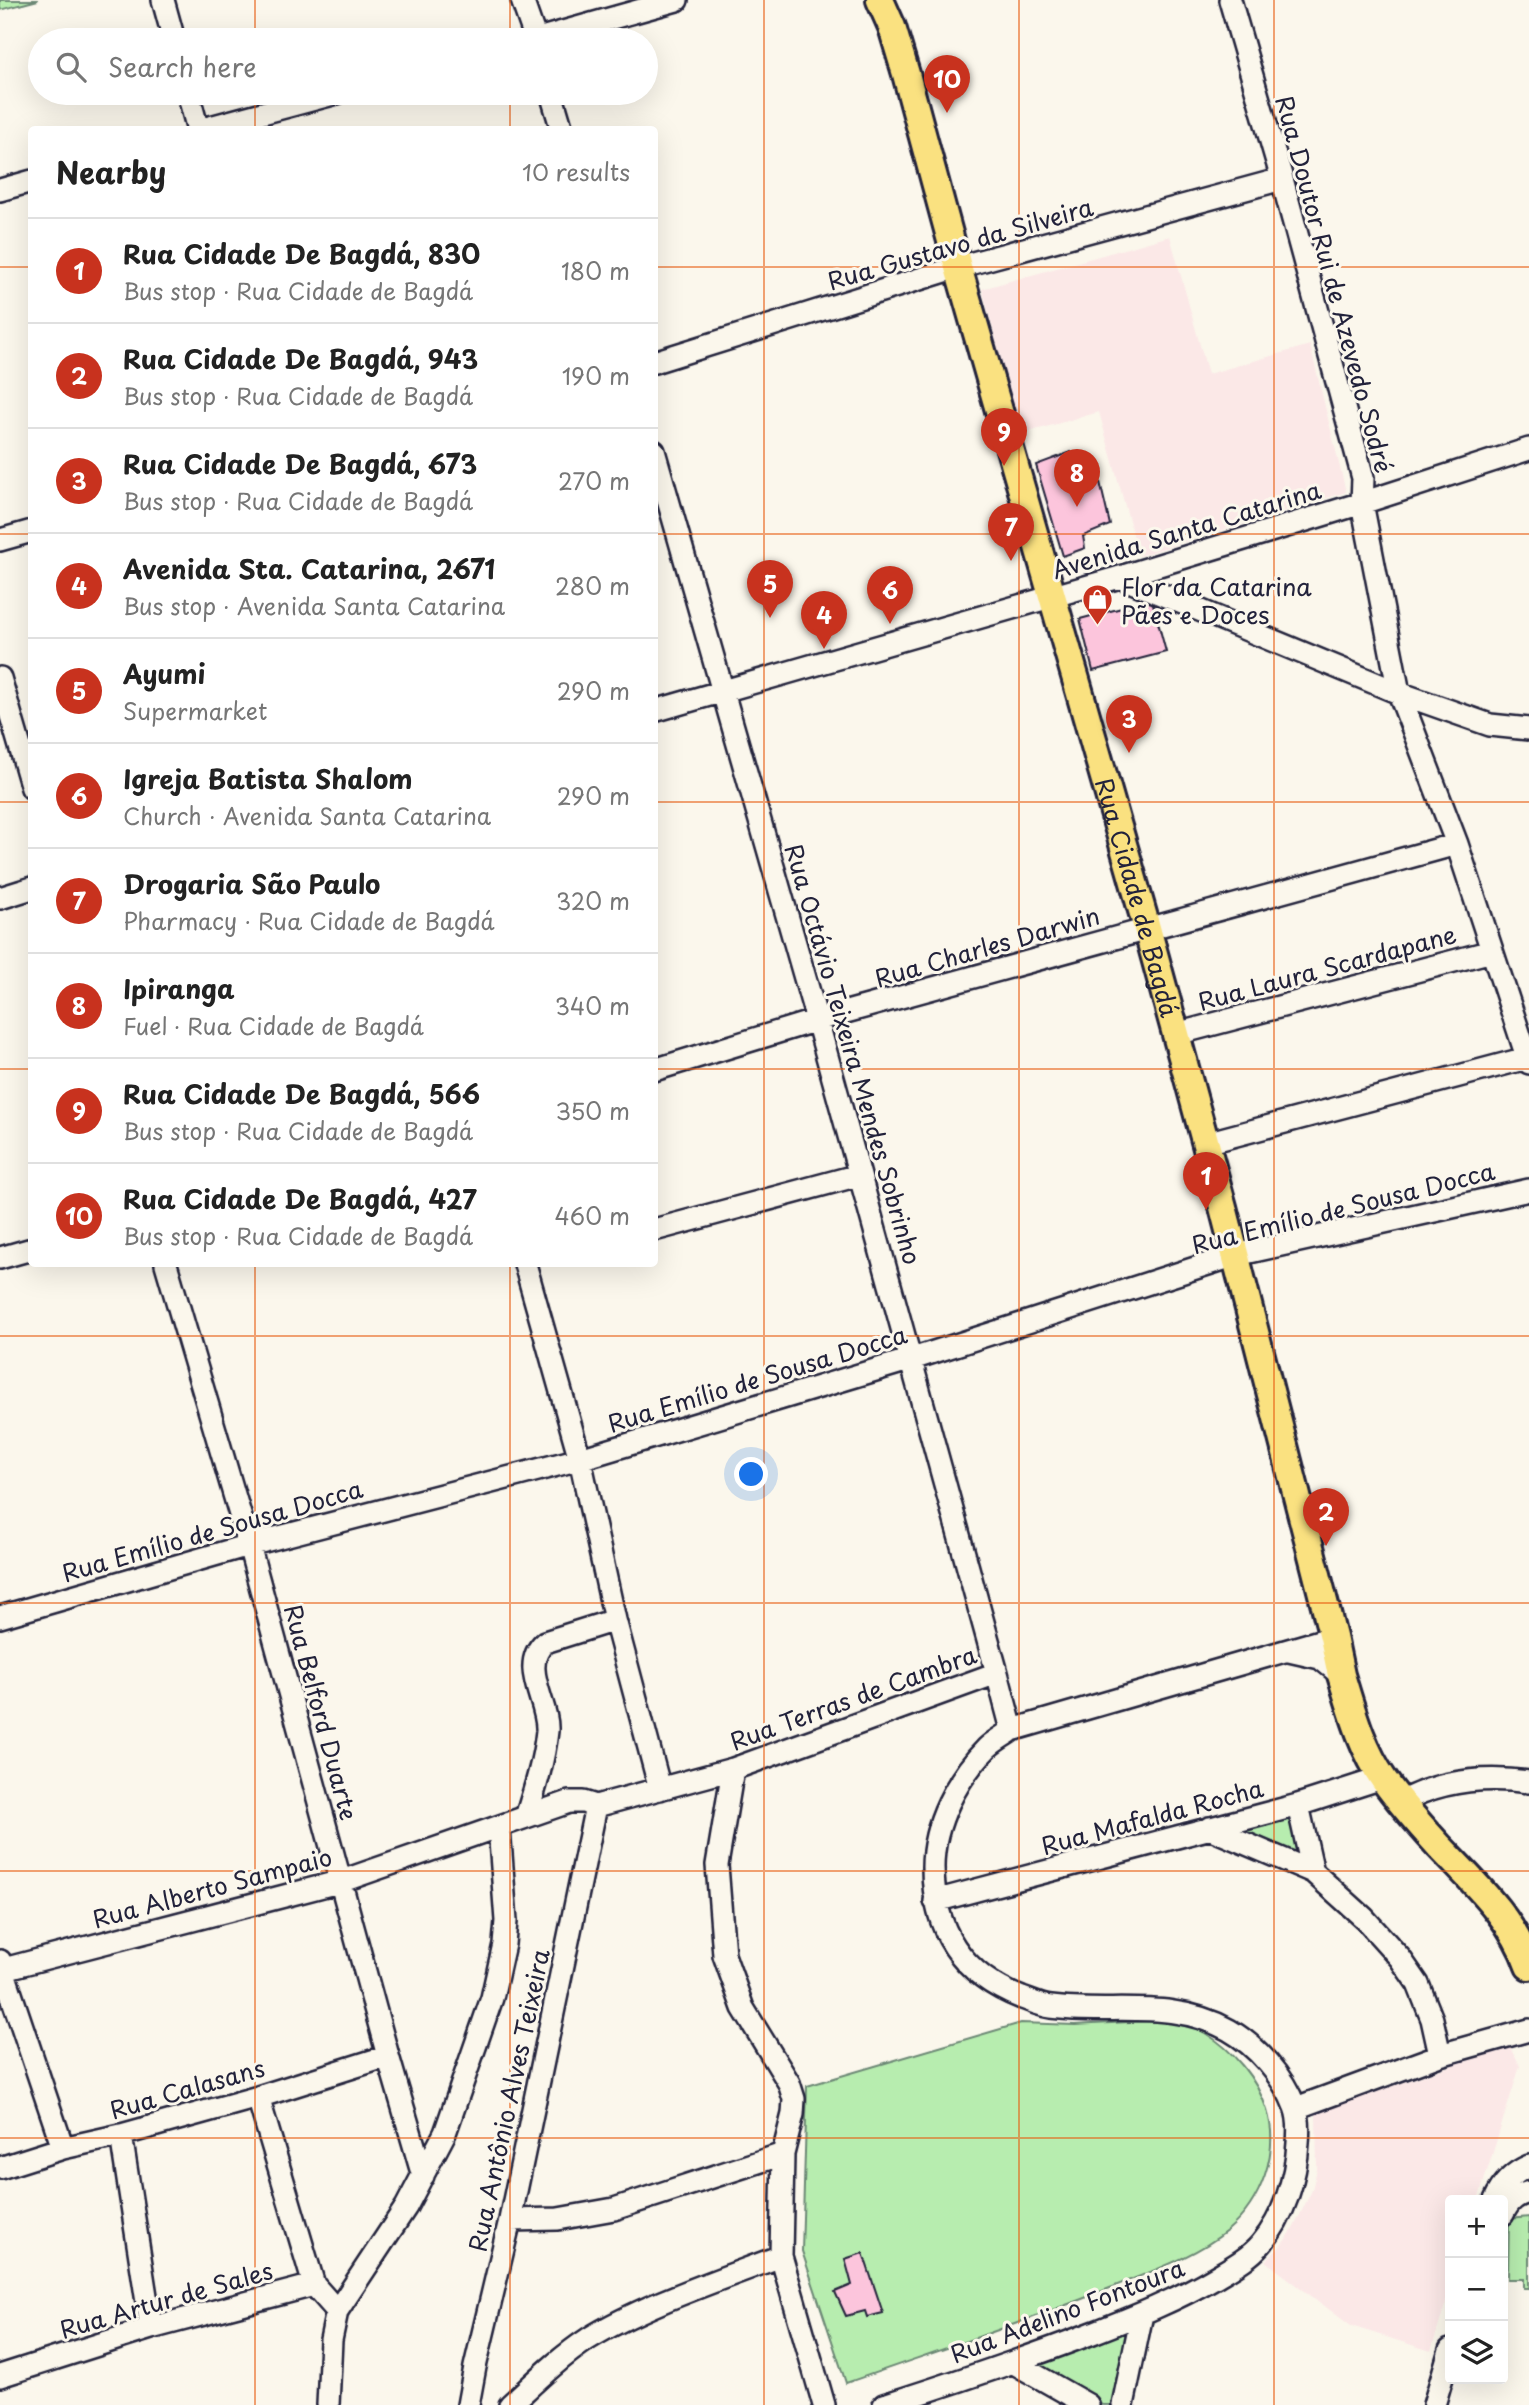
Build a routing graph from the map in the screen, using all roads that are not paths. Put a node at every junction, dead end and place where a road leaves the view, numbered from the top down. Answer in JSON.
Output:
{"nodes":[{"id":1,"x":163,"y":0,"type":"edge"},
{"id":2,"x":522,"y":0,"type":"edge"},
{"id":3,"x":677,"y":0,"type":"edge"},
{"id":4,"x":880,"y":0,"type":"edge"},
{"id":5,"x":1230,"y":0,"type":"edge"},
{"id":6,"x":171,"y":28,"type":"edge"},
{"id":7,"x":532,"y":28,"type":"edge"},
{"id":8,"x":578,"y":28,"type":"edge"},
{"id":9,"x":191,"y":105,"type":"edge"},
{"id":10,"x":292,"y":105,"type":"edge"},
{"id":11,"x":555,"y":105,"type":"edge"},
{"id":12,"x":197,"y":126,"type":"edge"},
{"id":13,"x":213,"y":126,"type":"edge"},
{"id":14,"x":561,"y":126,"type":"edge"},
{"id":15,"x":1282,"y":179,"type":"junction"},
{"id":16,"x":28,"y":182,"type":"edge"},
{"id":17,"x":0,"y":190,"type":"edge"},
{"id":18,"x":958,"y":267,"type":"junction"},
{"id":19,"x":658,"y":361,"type":"edge"},
{"id":20,"x":1529,"y":449,"type":"edge"},
{"id":21,"x":658,"y":465,"type":"edge"},
{"id":22,"x":1362,"y":503,"type":"junction"},
{"id":23,"x":28,"y":532,"type":"edge"},
{"id":24,"x":0,"y":540,"type":"edge"},
{"id":25,"x":1120,"y":577,"type":"junction"},
{"id":26,"x":1052,"y":597,"type":"junction"},
{"id":27,"x":0,"y":678,"type":"edge"},
{"id":28,"x":724,"y":691,"type":"junction"},
{"id":29,"x":1399,"y":693,"type":"junction"},
{"id":30,"x":658,"y":710,"type":"edge"},
{"id":31,"x":1529,"y":729,"type":"edge"},
{"id":32,"x":28,"y":774,"type":"edge"},
{"id":33,"x":1457,"y":844,"type":"junction"},
{"id":34,"x":28,"y":889,"type":"edge"},
{"id":35,"x":0,"y":898,"type":"edge"},
{"id":36,"x":1147,"y":928,"type":"junction"},
{"id":37,"x":1492,"y":951,"type":"junction"},
{"id":38,"x":817,"y":1020,"type":"junction"},
{"id":39,"x":1176,"y":1034,"type":"junction"},
{"id":40,"x":1528,"y":1060,"type":"edge"},
{"id":41,"x":658,"y":1069,"type":"edge"},
{"id":42,"x":1206,"y":1143,"type":"junction"},
{"id":43,"x":859,"y":1175,"type":"junction"},
{"id":44,"x":1529,"y":1190,"type":"edge"},
{"id":45,"x":658,"y":1229,"type":"edge"},
{"id":46,"x":28,"y":1250,"type":"edge"},
{"id":47,"x":1236,"y":1255,"type":"junction"},
{"id":48,"x":0,"y":1258,"type":"edge"},
{"id":49,"x":167,"y":1267,"type":"edge"},
{"id":50,"x":528,"y":1267,"type":"edge"},
{"id":51,"x":912,"y":1359,"type":"junction"},
{"id":52,"x":580,"y":1459,"type":"junction"},
{"id":53,"x":249,"y":1545,"type":"junction"},
{"id":54,"x":0,"y":1617,"type":"edge"},
{"id":55,"x":615,"y":1620,"type":"junction"},
{"id":56,"x":1334,"y":1637,"type":"junction"},
{"id":57,"x":1287,"y":1651,"type":"junction"},
{"id":58,"x":997,"y":1673,"type":"junction"},
{"id":59,"x":1341,"y":1675,"type":"junction"},
{"id":60,"x":1012,"y":1730,"type":"junction"},
{"id":61,"x":733,"y":1769,"type":"junction"},
{"id":62,"x":1382,"y":1778,"type":"junction"},
{"id":63,"x":1529,"y":1782,"type":"edge"},
{"id":64,"x":660,"y":1789,"type":"junction"},
{"id":65,"x":1401,"y":1802,"type":"junction"},
{"id":66,"x":596,"y":1805,"type":"junction"},
{"id":67,"x":1298,"y":1805,"type":"junction"},
{"id":68,"x":526,"y":1817,"type":"junction"},
{"id":69,"x":499,"y":1827,"type":"junction"},
{"id":70,"x":1209,"y":1828,"type":"junction"},
{"id":71,"x":1313,"y":1872,"type":"junction"},
{"id":72,"x":342,"y":1881,"type":"junction"},
{"id":73,"x":934,"y":1900,"type":"junction"},
{"id":74,"x":1529,"y":1966,"type":"edge"},
{"id":75,"x":1,"y":1967,"type":"edge"},
{"id":76,"x":1529,"y":2030,"type":"edge"},
{"id":77,"x":1440,"y":2055,"type":"junction"},
{"id":78,"x":388,"y":2056,"type":"junction"},
{"id":79,"x":258,"y":2097,"type":"junction"},
{"id":80,"x":1296,"y":2108,"type":"junction"},
{"id":81,"x":121,"y":2135,"type":"junction"},
{"id":82,"x":63,"y":2148,"type":"junction"},
{"id":83,"x":783,"y":2154,"type":"junction"},
{"id":84,"x":1529,"y":2166,"type":"edge"},
{"id":85,"x":0,"y":2168,"type":"edge"},
{"id":86,"x":423,"y":2176,"type":"junction"},
{"id":87,"x":1529,"y":2192,"type":"edge"},
{"id":88,"x":1498,"y":2195,"type":"edge"},
{"id":89,"x":1508,"y":2203,"type":"edge"},
{"id":90,"x":510,"y":2220,"type":"junction"},
{"id":91,"x":780,"y":2256,"type":"junction"},
{"id":92,"x":314,"y":2285,"type":"junction"},
{"id":93,"x":337,"y":2311,"type":"junction"},
{"id":94,"x":1142,"y":2314,"type":"junction"},
{"id":95,"x":151,"y":2328,"type":"junction"},
{"id":96,"x":1014,"y":2363,"type":"junction"},
{"id":97,"x":1445,"y":2367,"type":"edge"},
{"id":98,"x":0,"y":2376,"type":"edge"},
{"id":99,"x":328,"y":2405,"type":"edge"},
{"id":100,"x":468,"y":2405,"type":"edge"},
{"id":101,"x":510,"y":2405,"type":"edge"},
{"id":102,"x":824,"y":2405,"type":"edge"},
{"id":103,"x":884,"y":2405,"type":"edge"},
{"id":104,"x":1088,"y":2405,"type":"edge"},
{"id":105,"x":1123,"y":2405,"type":"edge"},
{"id":106,"x":1434,"y":2405,"type":"edge"}],
"edges":[{"from":1,"to":6,"type":"street"},
{"from":2,"to":7,"type":"street"},
{"from":3,"to":8,"type":"street"},
{"from":4,"to":18,"type":"main road","name":"Rua Cidade de Bagdá"},
{"from":5,"to":15,"type":"street","name":"Rua Doutor Rui de Azevedo Sodré"},
{"from":9,"to":12,"type":"street"},
{"from":10,"to":13,"type":"street"},
{"from":11,"to":14,"type":"street"},
{"from":15,"to":18,"type":"street","name":"Rua Gustavo da Silveira"},
{"from":15,"to":22,"type":"street","name":"Rua Doutor Rui de Azevedo Sodré"},
{"from":16,"to":17,"type":"street"},
{"from":18,"to":19,"type":"street","name":"Rua Gustavo da Silveira"},
{"from":18,"to":26,"type":"main road","name":"Rua Cidade de Bagdá"},
{"from":20,"to":22,"type":"street","name":"Avenida Santa Catarina"},
{"from":21,"to":28,"type":"street","name":"Rua Octávio Teixeira Mendes Sobrinho"},
{"from":22,"to":25,"type":"street","name":"Avenida Santa Catarina"},
{"from":22,"to":29,"type":"street","name":"Rua Doutor Rui de Azevedo Sodré"},
{"from":23,"to":24,"type":"street"},
{"from":25,"to":26,"type":"street","name":"Avenida Santa Catarina"},
{"from":25,"to":29,"type":"street"},
{"from":26,"to":28,"type":"street","name":"Avenida Santa Catarina"},
{"from":26,"to":36,"type":"main road","name":"Rua Cidade de Bagdá"},
{"from":27,"to":32,"type":"street"},
{"from":28,"to":30,"type":"street","name":"Avenida Santa Catarina"},
{"from":28,"to":38,"type":"street","name":"Rua Octávio Teixeira Mendes Sobrinho"},
{"from":29,"to":31,"type":"street"},
{"from":29,"to":33,"type":"street","name":"Rua Doutor Rui de Azevedo Sodré"},
{"from":33,"to":36,"type":"street","name":"Rua Charles Darwin"},
{"from":33,"to":37,"type":"street","name":"Rua Doutor Rui de Azevedo Sodré"},
{"from":34,"to":35,"type":"street"},
{"from":36,"to":38,"type":"street","name":"Rua Charles Darwin"},
{"from":36,"to":39,"type":"main road","name":"Rua Cidade de Bagdá"},
{"from":37,"to":39,"type":"street","name":"Rua Laura Scardapane"},
{"from":37,"to":40,"type":"street","name":"Rua Doutor Rui de Azevedo Sodré"},
{"from":38,"to":41,"type":"street","name":"Rua Charles Darwin"},
{"from":38,"to":43,"type":"street","name":"Rua Octávio Teixeira Mendes Sobrinho"},
{"from":39,"to":42,"type":"main road","name":"Rua Cidade de Bagdá"},
{"from":40,"to":42,"type":"street"},
{"from":42,"to":47,"type":"main road","name":"Rua Cidade de Bagdá"},
{"from":43,"to":45,"type":"street"},
{"from":43,"to":51,"type":"street","name":"Rua Octávio Teixeira Mendes Sobrinho"},
{"from":44,"to":47,"type":"street","name":"Rua Emílio de Sousa Docca"},
{"from":46,"to":48,"type":"street"},
{"from":47,"to":51,"type":"street","name":"Rua Emílio de Sousa Docca"},
{"from":47,"to":56,"type":"main road","name":"Rua Cidade de Bagdá"},
{"from":49,"to":53,"type":"street","name":"Rua Belford Duarte"},
{"from":50,"to":52,"type":"street"},
{"from":51,"to":52,"type":"street","name":"Rua Emílio de Sousa Docca"},
{"from":51,"to":58,"type":"street","name":"Rua Octávio Teixeira Mendes Sobrinho"},
{"from":52,"to":53,"type":"street","name":"Rua Emílio de Sousa Docca"},
{"from":52,"to":55,"type":"street"},
{"from":53,"to":54,"type":"street","name":"Rua Emílio de Sousa Docca"},
{"from":53,"to":72,"type":"street","name":"Rua Belford Duarte"},
{"from":55,"to":64,"type":"street"},
{"from":55,"to":68,"type":"street"},
{"from":56,"to":57,"type":"street"},
{"from":56,"to":59,"type":"main road","name":"Rua Cidade de Bagdá"},
{"from":57,"to":59,"type":"street"},
{"from":57,"to":60,"type":"street"},
{"from":58,"to":60,"type":"street","name":"Rua Terras de Cambra"},
{"from":58,"to":61,"type":"street","name":"Rua Terras de Cambra"},
{"from":59,"to":62,"type":"main road","name":"Rua Cidade de Bagdá"},
{"from":60,"to":73,"type":"street","name":"Rua Adelino Fontoura"},
{"from":61,"to":64,"type":"street","name":"Rua Terras de Cambra"},
{"from":61,"to":83,"type":"street"},
{"from":62,"to":65,"type":"main road","name":"Rua Cidade de Bagdá"},
{"from":62,"to":67,"type":"street","name":"Rua Mafalda Rocha"},
{"from":63,"to":65,"type":"street"},
{"from":64,"to":66,"type":"street","name":"Rua Terras de Cambra"},
{"from":65,"to":74,"type":"main road","name":"Rua Cidade de Bagdá"},
{"from":66,"to":68,"type":"street","name":"Rua Alberto Sampaio"},
{"from":66,"to":90,"type":"street","name":"Rua Antônio Alves Teixeira"},
{"from":67,"to":70,"type":"street","name":"Rua Mafalda Rocha"},
{"from":67,"to":71,"type":"street"},
{"from":68,"to":69,"type":"street","name":"Rua Alberto Sampaio"},
{"from":69,"to":72,"type":"street","name":"Rua Alberto Sampaio"},
{"from":69,"to":86,"type":"street"},
{"from":70,"to":71,"type":"street"},
{"from":70,"to":73,"type":"street","name":"Rua Mafalda Rocha"},
{"from":71,"to":77,"type":"street"},
{"from":72,"to":75,"type":"street","name":"Rua Alberto Sampaio"},
{"from":72,"to":78,"type":"street","name":"Rua Belford Duarte"},
{"from":73,"to":80,"type":"street","name":"Rua Adelino Fontoura"},
{"from":75,"to":82,"type":"street"},
{"from":76,"to":77,"type":"street"},
{"from":77,"to":80,"type":"street"},
{"from":78,"to":79,"type":"street","name":"Rua Calasans"},
{"from":78,"to":86,"type":"street","name":"Rua Belford Duarte"},
{"from":79,"to":81,"type":"street","name":"Rua Calasans"},
{"from":79,"to":92,"type":"street"},
{"from":80,"to":94,"type":"street","name":"Rua Adelino Fontoura"},
{"from":81,"to":82,"type":"street","name":"Rua Calasans"},
{"from":81,"to":95,"type":"street"},
{"from":82,"to":85,"type":"street","name":"Rua Calasans"},
{"from":83,"to":90,"type":"street"},
{"from":83,"to":91,"type":"street"},
{"from":84,"to":88,"type":"street"},
{"from":86,"to":93,"type":"street"},
{"from":87,"to":89,"type":"street"},
{"from":90,"to":100,"type":"street","name":"Rua Antônio Alves Teixeira"},
{"from":91,"to":101,"type":"street"},
{"from":91,"to":102,"type":"street"},
{"from":92,"to":93,"type":"street"},
{"from":92,"to":95,"type":"street","name":"Rua Artur de Sales"},
{"from":93,"to":99,"type":"street"},
{"from":94,"to":96,"type":"street","name":"Rua Adelino Fontoura"},
{"from":94,"to":105,"type":"street"},
{"from":95,"to":98,"type":"street","name":"Rua Artur de Sales"},
{"from":96,"to":103,"type":"street","name":"Rua Adelino Fontoura"},
{"from":96,"to":104,"type":"street"},
{"from":97,"to":106,"type":"street"}]}
